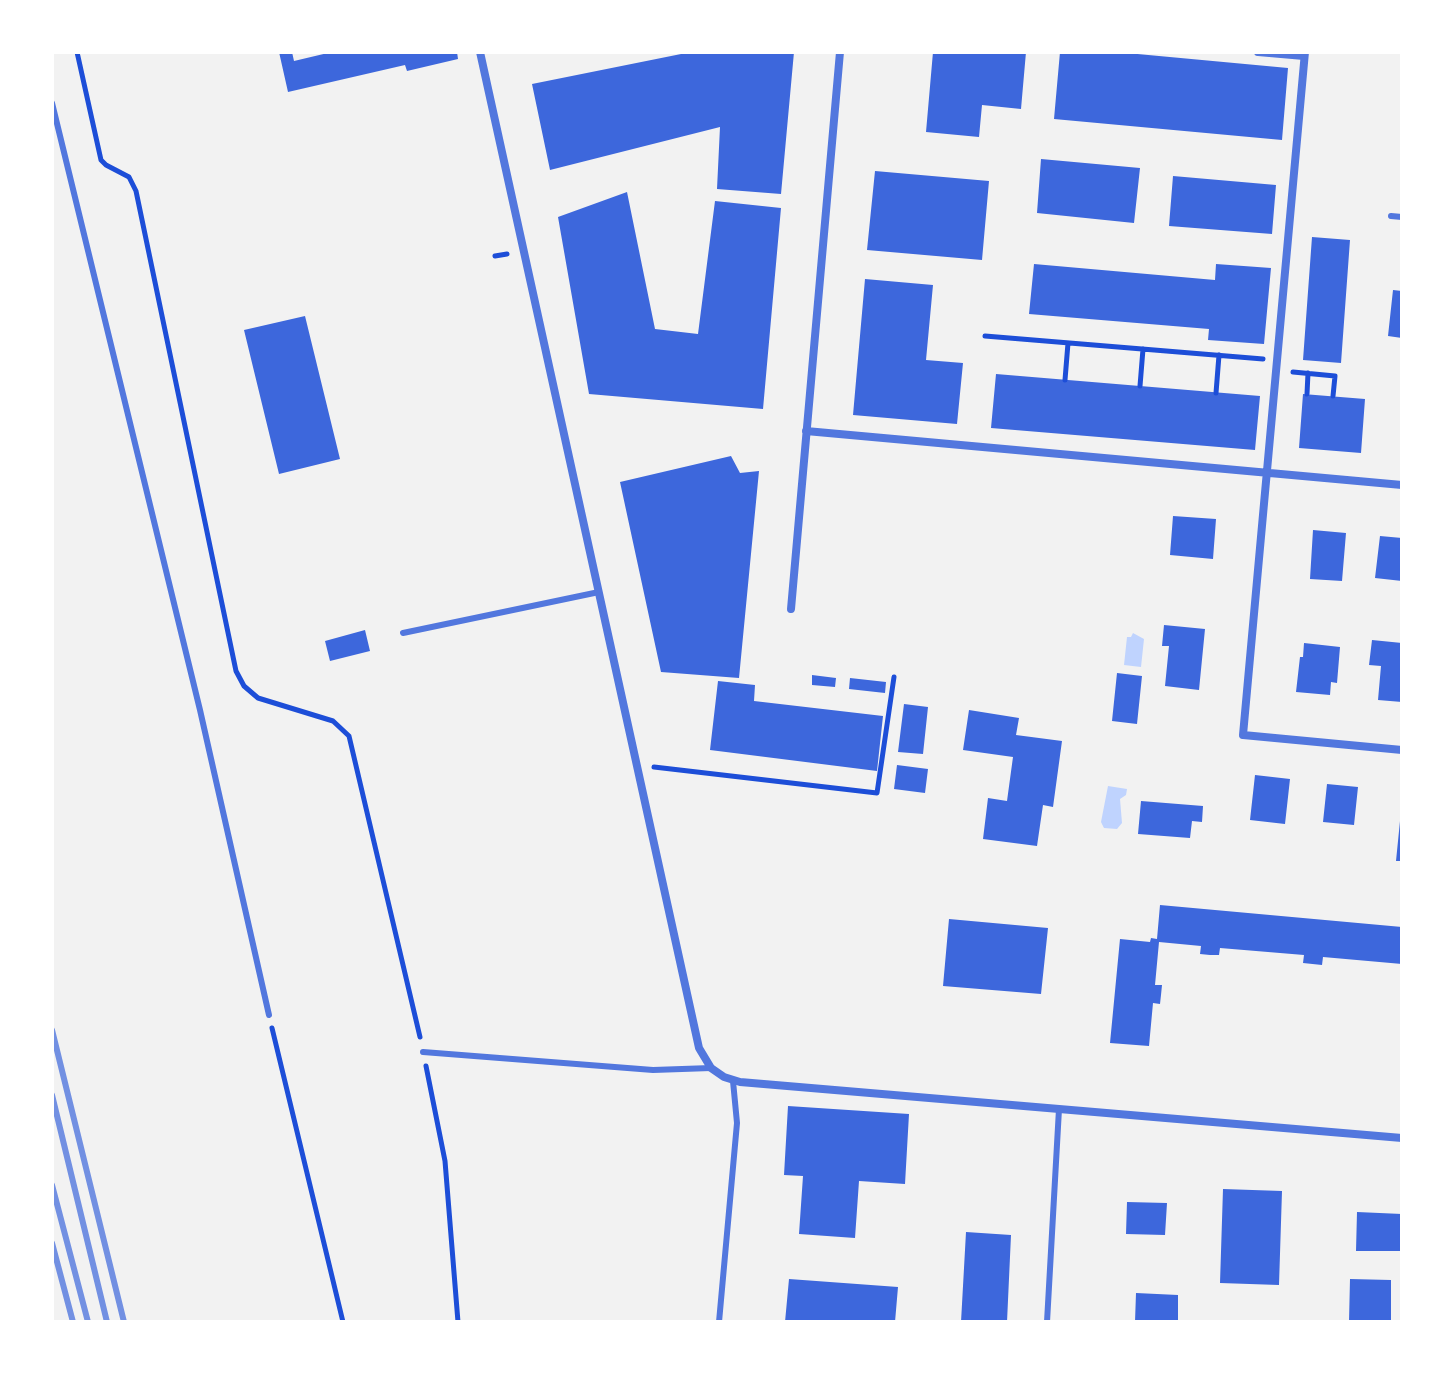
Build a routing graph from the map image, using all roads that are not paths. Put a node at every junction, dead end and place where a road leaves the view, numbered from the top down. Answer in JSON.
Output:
{"nodes":[{"id":1,"x":480,"y":52,"type":"edge"},
{"id":2,"x":840,"y":52,"type":"edge"},
{"id":3,"x":1258,"y":52,"type":"edge"},
{"id":4,"x":1305,"y":54,"type":"edge"},
{"id":5,"x":52,"y":103,"type":"edge"},
{"id":6,"x":1391,"y":216,"type":"dead end"},
{"id":7,"x":1402,"y":217,"type":"edge"},
{"id":8,"x":806,"y":431,"type":"junction"},
{"id":9,"x":1269,"y":471,"type":"junction"},
{"id":10,"x":1402,"y":485,"type":"edge"},
{"id":11,"x":599,"y":592,"type":"junction"},
{"id":12,"x":791,"y":609,"type":"dead end"},
{"id":13,"x":403,"y":633,"type":"dead end"},
{"id":14,"x":1402,"y":750,"type":"edge"},
{"id":15,"x":269,"y":1015,"type":"road end"},
{"id":16,"x":423,"y":1052,"type":"road end"},
{"id":17,"x":711,"y":1068,"type":"junction"},
{"id":18,"x":733,"y":1081,"type":"junction"},
{"id":19,"x":1059,"y":1109,"type":"junction"},
{"id":20,"x":1402,"y":1138,"type":"edge"},
{"id":21,"x":719,"y":1322,"type":"edge"},
{"id":22,"x":1047,"y":1322,"type":"edge"}],
"edges":[{"from":1,"to":11,"type":"street"},
{"from":2,"to":8,"type":"street"},
{"from":3,"to":4,"type":"street"},
{"from":4,"to":9,"type":"street"},
{"from":5,"to":15,"type":"lane"},
{"from":6,"to":7,"type":"lane"},
{"from":8,"to":9,"type":"street"},
{"from":8,"to":12,"type":"street"},
{"from":9,"to":10,"type":"street"},
{"from":9,"to":14,"type":"street"},
{"from":11,"to":13,"type":"lane"},
{"from":11,"to":17,"type":"street"},
{"from":16,"to":17,"type":"lane"},
{"from":17,"to":18,"type":"street"},
{"from":18,"to":19,"type":"street"},
{"from":18,"to":21,"type":"lane"},
{"from":19,"to":20,"type":"street"},
{"from":19,"to":22,"type":"lane"}]}
